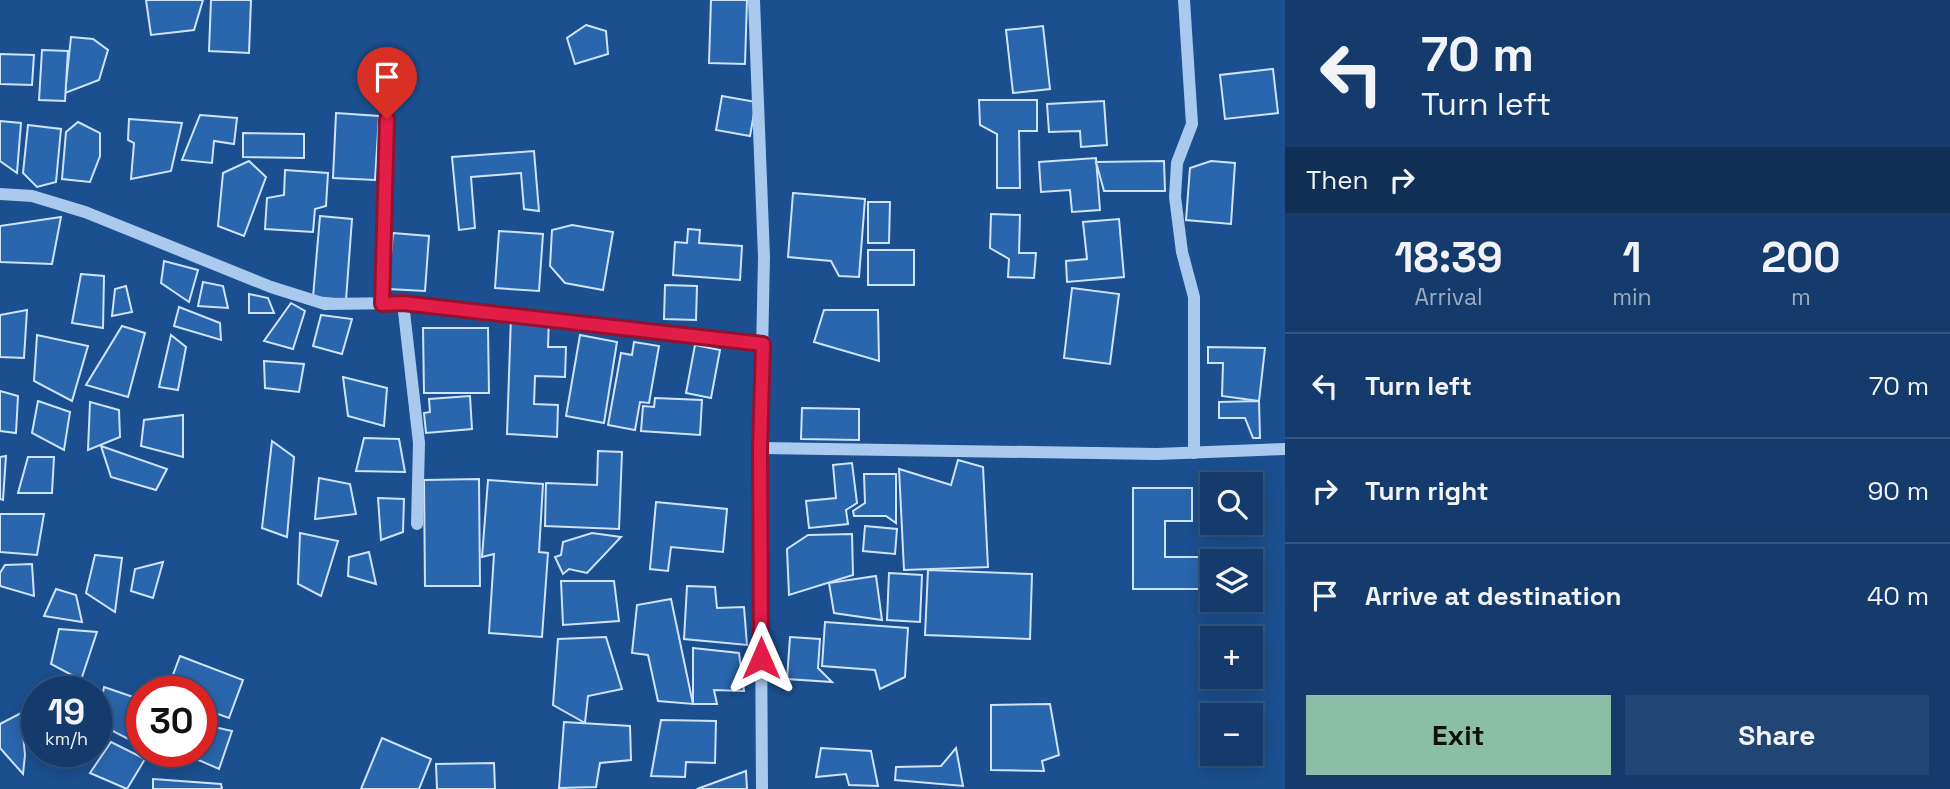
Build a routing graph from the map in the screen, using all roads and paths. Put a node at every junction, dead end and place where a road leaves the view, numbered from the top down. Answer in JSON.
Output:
{"nodes":[{"id":1,"x":754,"y":0,"type":"edge"},
{"id":2,"x":1184,"y":0,"type":"edge"},
{"id":3,"x":387,"y":119,"type":"dead end"},
{"id":4,"x":0,"y":194,"type":"edge"},
{"id":5,"x":403,"y":303,"type":"junction"},
{"id":6,"x":382,"y":304,"type":"junction"},
{"id":7,"x":763,"y":344,"type":"junction"},
{"id":8,"x":760,"y":448,"type":"junction"},
{"id":9,"x":1285,"y":449,"type":"edge"},
{"id":10,"x":1194,"y":453,"type":"junction"},
{"id":11,"x":417,"y":524,"type":"dead end"},
{"id":12,"x":762,"y":789,"type":"edge"}],
"edges":[{"from":1,"to":7,"type":"street"},
{"from":2,"to":10,"type":"street"},
{"from":3,"to":6,"type":"street"},
{"from":4,"to":6,"type":"street"},
{"from":5,"to":6,"type":"street"},
{"from":5,"to":7,"type":"street"},
{"from":5,"to":11,"type":"street"},
{"from":7,"to":8,"type":"street"},
{"from":8,"to":10,"type":"street"},
{"from":8,"to":12,"type":"street"},
{"from":9,"to":10,"type":"street"}]}
